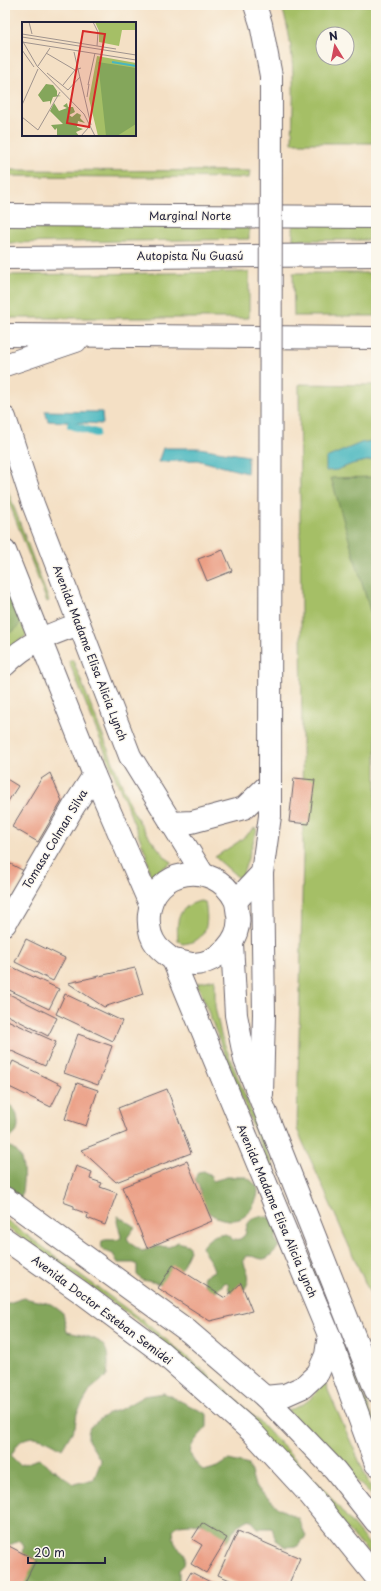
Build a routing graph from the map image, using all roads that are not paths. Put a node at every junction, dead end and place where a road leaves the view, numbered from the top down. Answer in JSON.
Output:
{"nodes":[{"id":1,"x":255,"y":5,"type":"edge"},
{"id":2,"x":5,"y":214,"type":"edge"},
{"id":3,"x":376,"y":217,"type":"edge"},
{"id":4,"x":376,"y":255,"type":"edge"},
{"id":5,"x":5,"y":258,"type":"edge"},
{"id":6,"x":5,"y":336,"type":"edge"},
{"id":7,"x":91,"y":336,"type":"junction"},
{"id":8,"x":376,"y":338,"type":"edge"},
{"id":9,"x":5,"y":365,"type":"edge"},
{"id":10,"x":5,"y":418,"type":"edge"},
{"id":11,"x":5,"y":551,"type":"edge"},
{"id":12,"x":79,"y":624,"type":"junction"},
{"id":13,"x":40,"y":638,"type":"junction"},
{"id":14,"x":5,"y":665,"type":"edge"},
{"id":15,"x":94,"y":775,"type":"junction"},
{"id":16,"x":270,"y":783,"type":"junction"},
{"id":17,"x":171,"y":823,"type":"junction"},
{"id":18,"x":262,"y":873,"type":"junction"},
{"id":19,"x":203,"y":874,"type":"junction"},
{"id":20,"x":236,"y":901,"type":"junction"},
{"id":21,"x":150,"y":904,"type":"junction"},
{"id":22,"x":5,"y":924,"type":"edge"},
{"id":23,"x":232,"y":943,"type":"junction"},
{"id":24,"x":173,"y":960,"type":"junction"},
{"id":25,"x":262,"y":1105,"type":"junction"},
{"id":26,"x":5,"y":1198,"type":"edge"},
{"id":27,"x":5,"y":1239,"type":"edge"},
{"id":28,"x":329,"y":1335,"type":"junction"},
{"id":29,"x":376,"y":1391,"type":"edge"},
{"id":30,"x":265,"y":1397,"type":"junction"},
{"id":31,"x":376,"y":1464,"type":"edge"},
{"id":32,"x":376,"y":1522,"type":"edge"},
{"id":33,"x":376,"y":1577,"type":"edge"}],
"edges":[{"from":1,"to":16,"type":"main road","bridge":true},
{"from":2,"to":3,"type":"main road","name":"Marginal Norte"},
{"from":4,"to":5,"type":"main road","name":"Autopista Ñu Guasú"},
{"from":6,"to":7,"type":"main road"},
{"from":7,"to":8,"type":"main road"},
{"from":7,"to":9,"type":"main road"},
{"from":10,"to":12,"type":"main road","name":"Avenida Madame Elisa Alicia Lynch"},
{"from":11,"to":13,"type":"main road","name":"Avenida Madame Elisa Alicia Lynch"},
{"from":12,"to":13,"type":"main road"},
{"from":12,"to":17,"type":"main road","name":"Avenida Madame Elisa Alicia Lynch"},
{"from":13,"to":14,"type":"main road"},
{"from":13,"to":15,"type":"main road","name":"Avenida Madame Elisa Alicia Lynch"},
{"from":15,"to":21,"type":"main road","name":"Avenida Madame Elisa Alicia Lynch"},
{"from":15,"to":22,"type":"main road","name":"Tomasa Colman Silva"},
{"from":16,"to":17,"type":"main road"},
{"from":16,"to":18,"type":"main road"},
{"from":17,"to":19,"type":"main road","name":"Avenida Madame Elisa Alicia Lynch"},
{"from":18,"to":20,"type":"main road"},
{"from":18,"to":25,"type":"main road"},
{"from":19,"to":20,"type":"main road","name":"Avenida Madame Elisa Alicia Lynch"},
{"from":19,"to":21,"type":"main road","name":"Avenida Madame Elisa Alicia Lynch"},
{"from":20,"to":23,"type":"main road","name":"Avenida Madame Elisa Alicia Lynch"},
{"from":21,"to":24,"type":"main road","name":"Avenida Madame Elisa Alicia Lynch"},
{"from":23,"to":24,"type":"main road","name":"Avenida Madame Elisa Alicia Lynch"},
{"from":23,"to":25,"type":"main road","name":"Avenida Madame Elisa Alicia Lynch"},
{"from":24,"to":28,"type":"main road","name":"Avenida Madame Elisa Alicia Lynch"},
{"from":25,"to":29,"type":"main road","name":"Avenida Madame Elisa Alicia Lynch"},
{"from":26,"to":30,"type":"main road"},
{"from":27,"to":33,"type":"main road","name":"Avenida Doctor Esteban Semidei"},
{"from":28,"to":30,"type":"main road"},
{"from":28,"to":31,"type":"main road","name":"Avenida Madame Elisa Alicia Lynch"},
{"from":30,"to":32,"type":"main road"}]}
